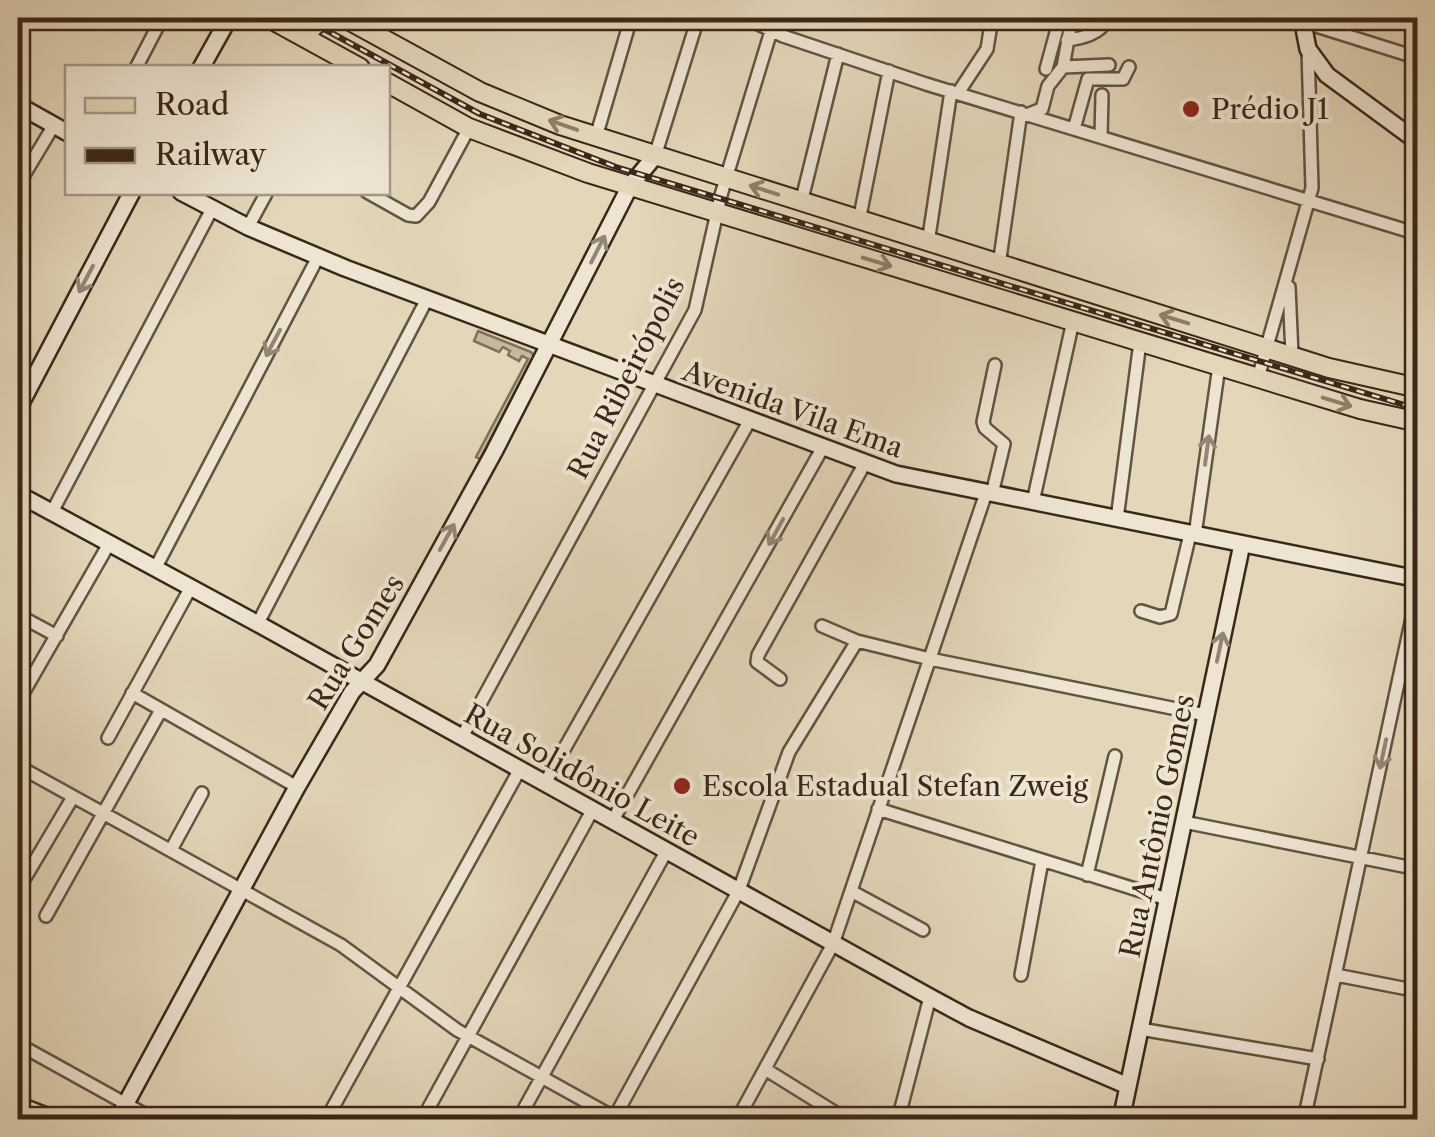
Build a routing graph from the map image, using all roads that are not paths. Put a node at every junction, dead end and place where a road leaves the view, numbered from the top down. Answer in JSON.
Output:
{"nodes":[{"id":1,"x":162,"y":18,"type":"edge"},
{"id":2,"x":229,"y":18,"type":"edge"},
{"id":3,"x":269,"y":18,"type":"edge"},
{"id":4,"x":344,"y":18,"type":"edge"},
{"id":5,"x":632,"y":18,"type":"edge"},
{"id":6,"x":698,"y":18,"type":"edge"},
{"id":7,"x":746,"y":18,"type":"edge"},
{"id":8,"x":774,"y":18,"type":"edge"},
{"id":9,"x":992,"y":18,"type":"edge"},
{"id":10,"x":1060,"y":18,"type":"edge"},
{"id":11,"x":1072,"y":18,"type":"edge"},
{"id":12,"x":1109,"y":18,"type":"edge"},
{"id":13,"x":1299,"y":19,"type":"edge"},
{"id":14,"x":772,"y":31,"type":"junction"},
{"id":15,"x":306,"y":37,"type":"junction"},
{"id":16,"x":1067,"y":40,"type":"junction"},
{"id":17,"x":1308,"y":49,"type":"junction"},
{"id":18,"x":838,"y":54,"type":"junction"},
{"id":19,"x":1418,"y":58,"type":"edge"},
{"id":20,"x":338,"y":62,"type":"edge"},
{"id":21,"x":138,"y":65,"type":"edge"},
{"id":22,"x":203,"y":65,"type":"edge"},
{"id":23,"x":1108,"y":66,"type":"dead end"},
{"id":24,"x":1064,"y":67,"type":"junction"},
{"id":25,"x":1128,"y":67,"type":"dead end"},
{"id":26,"x":890,"y":70,"type":"junction"},
{"id":27,"x":1046,"y":70,"type":"dead end"},
{"id":28,"x":390,"y":84,"type":"edge"},
{"id":29,"x":955,"y":92,"type":"junction"},
{"id":30,"x":1102,"y":95,"type":"dead end"},
{"id":31,"x":18,"y":105,"type":"edge"},
{"id":32,"x":1025,"y":113,"type":"junction"},
{"id":33,"x":469,"y":128,"type":"junction"},
{"id":34,"x":60,"y":129,"type":"edge"},
{"id":35,"x":1074,"y":129,"type":"junction"},
{"id":36,"x":596,"y":137,"type":"junction"},
{"id":37,"x":1101,"y":137,"type":"junction"},
{"id":38,"x":1418,"y":142,"type":"edge"},
{"id":39,"x":655,"y":156,"type":"junction"},
{"id":40,"x":726,"y":178,"type":"junction"},
{"id":41,"x":18,"y":185,"type":"edge"},
{"id":42,"x":630,"y":186,"type":"junction"},
{"id":43,"x":130,"y":195,"type":"edge"},
{"id":44,"x":186,"y":195,"type":"edge"},
{"id":45,"x":265,"y":195,"type":"edge"},
{"id":46,"x":372,"y":195,"type":"edge"},
{"id":47,"x":1309,"y":201,"type":"junction"},
{"id":48,"x":800,"y":202,"type":"junction"},
{"id":49,"x":212,"y":209,"type":"junction"},
{"id":50,"x":717,"y":212,"type":"junction"},
{"id":51,"x":859,"y":221,"type":"junction"},
{"id":52,"x":248,"y":226,"type":"junction"},
{"id":53,"x":1418,"y":234,"type":"edge"},
{"id":54,"x":928,"y":243,"type":"junction"},
{"id":55,"x":318,"y":256,"type":"junction"},
{"id":56,"x":999,"y":265,"type":"junction"},
{"id":57,"x":1289,"y":278,"type":"junction"},
{"id":58,"x":427,"y":299,"type":"junction"},
{"id":59,"x":1073,"y":321,"type":"junction"},
{"id":60,"x":1140,"y":342,"type":"junction"},
{"id":61,"x":549,"y":345,"type":"junction"},
{"id":62,"x":1267,"y":348,"type":"junction"},
{"id":63,"x":1292,"y":355,"type":"junction"},
{"id":64,"x":995,"y":365,"type":"dead end"},
{"id":65,"x":1219,"y":366,"type":"junction"},
{"id":66,"x":1258,"y":378,"type":"junction"},
{"id":67,"x":655,"y":385,"type":"junction"},
{"id":68,"x":1418,"y":388,"type":"edge"},
{"id":69,"x":18,"y":409,"type":"edge"},
{"id":70,"x":750,"y":420,"type":"junction"},
{"id":71,"x":1418,"y":422,"type":"edge"},
{"id":72,"x":823,"y":447,"type":"junction"},
{"id":73,"x":865,"y":462,"type":"junction"},
{"id":74,"x":18,"y":494,"type":"edge"},
{"id":75,"x":989,"y":494,"type":"junction"},
{"id":76,"x":1032,"y":502,"type":"junction"},
{"id":77,"x":52,"y":512,"type":"junction"},
{"id":78,"x":1117,"y":519,"type":"junction"},
{"id":79,"x":1192,"y":534,"type":"junction"},
{"id":80,"x":110,"y":542,"type":"junction"},
{"id":81,"x":1242,"y":544,"type":"junction"},
{"id":82,"x":156,"y":567,"type":"junction"},
{"id":83,"x":1418,"y":579,"type":"edge"},
{"id":84,"x":191,"y":587,"type":"junction"},
{"id":85,"x":1418,"y":590,"type":"edge"},
{"id":86,"x":1141,"y":611,"type":"dead end"},
{"id":87,"x":18,"y":615,"type":"edge"},
{"id":88,"x":258,"y":623,"type":"junction"},
{"id":89,"x":822,"y":626,"type":"dead end"},
{"id":90,"x":57,"y":636,"type":"junction"},
{"id":91,"x":857,"y":641,"type":"junction"},
{"id":92,"x":930,"y":660,"type":"junction"},
{"id":93,"x":780,"y":679,"type":"dead end"},
{"id":94,"x":362,"y":681,"type":"junction"},
{"id":95,"x":132,"y":694,"type":"junction"},
{"id":96,"x":18,"y":702,"type":"edge"},
{"id":97,"x":161,"y":710,"type":"junction"},
{"id":98,"x":1206,"y":715,"type":"junction"},
{"id":99,"x":462,"y":737,"type":"junction"},
{"id":100,"x":108,"y":738,"type":"dead end"},
{"id":101,"x":1115,"y":756,"type":"dead end"},
{"id":102,"x":18,"y":766,"type":"edge"},
{"id":103,"x":520,"y":769,"type":"junction"},
{"id":104,"x":546,"y":783,"type":"junction"},
{"id":105,"x":297,"y":788,"type":"junction"},
{"id":106,"x":202,"y":793,"type":"dead end"},
{"id":107,"x":73,"y":796,"type":"junction"},
{"id":108,"x":878,"y":809,"type":"junction"},
{"id":109,"x":593,"y":810,"type":"junction"},
{"id":110,"x":104,"y":814,"type":"junction"},
{"id":111,"x":612,"y":820,"type":"junction"},
{"id":112,"x":1184,"y":822,"type":"junction"},
{"id":113,"x":172,"y":850,"type":"junction"},
{"id":114,"x":667,"y":850,"type":"junction"},
{"id":115,"x":1360,"y":858,"type":"junction"},
{"id":116,"x":1042,"y":861,"type":"junction"},
{"id":117,"x":1418,"y":869,"type":"edge"},
{"id":118,"x":1087,"y":875,"type":"junction"},
{"id":119,"x":19,"y":888,"type":"edge"},
{"id":120,"x":242,"y":889,"type":"junction"},
{"id":121,"x":739,"y":890,"type":"junction"},
{"id":122,"x":851,"y":891,"type":"junction"},
{"id":123,"x":1168,"y":899,"type":"junction"},
{"id":124,"x":46,"y":916,"type":"dead end"},
{"id":125,"x":922,"y":930,"type":"dead end"},
{"id":126,"x":833,"y":944,"type":"junction"},
{"id":127,"x":1021,"y":975,"type":"dead end"},
{"id":128,"x":1336,"y":975,"type":"junction"},
{"id":129,"x":398,"y":987,"type":"junction"},
{"id":130,"x":1418,"y":992,"type":"edge"},
{"id":131,"x":930,"y":997,"type":"junction"},
{"id":132,"x":1140,"y":1029,"type":"junction"},
{"id":133,"x":468,"y":1037,"type":"junction"},
{"id":134,"x":18,"y":1044,"type":"edge"},
{"id":135,"x":1318,"y":1059,"type":"junction"},
{"id":136,"x":765,"y":1069,"type":"junction"},
{"id":137,"x":541,"y":1077,"type":"junction"},
{"id":138,"x":1128,"y":1086,"type":"junction"},
{"id":139,"x":126,"y":1104,"type":"junction"},
{"id":140,"x":18,"y":1105,"type":"edge"},
{"id":141,"x":615,"y":1119,"type":"edge"},
{"id":142,"x":57,"y":1120,"type":"edge"},
{"id":143,"x":117,"y":1120,"type":"edge"},
{"id":144,"x":155,"y":1120,"type":"edge"},
{"id":145,"x":326,"y":1120,"type":"edge"},
{"id":146,"x":422,"y":1120,"type":"edge"},
{"id":147,"x":518,"y":1120,"type":"edge"},
{"id":148,"x":737,"y":1120,"type":"edge"},
{"id":149,"x":847,"y":1120,"type":"edge"},
{"id":150,"x":898,"y":1120,"type":"edge"},
{"id":151,"x":1122,"y":1120,"type":"edge"},
{"id":152,"x":1304,"y":1120,"type":"edge"}],
"edges":[{"from":1,"to":21,"type":"street"},
{"from":2,"to":22,"type":"main road"},
{"from":3,"to":15,"type":"main road"},
{"from":4,"to":15,"type":"main road"},
{"from":36,"to":4,"type":"main road","one_way":true},
{"from":5,"to":36,"type":"street"},
{"from":6,"to":39,"type":"street"},
{"from":7,"to":14,"type":"street"},
{"from":8,"to":14,"type":"street","name":"Rua Ribeirópolis"},
{"from":9,"to":29,"type":"street"},
{"from":10,"to":27,"type":"street"},
{"from":11,"to":16,"type":"street"},
{"from":12,"to":16,"type":"street"},
{"from":13,"to":17,"type":"main road"},
{"from":13,"to":19,"type":"street"},
{"from":14,"to":18,"type":"street"},
{"from":14,"to":40,"type":"street","name":"Rua Ribeirópolis"},
{"from":15,"to":20,"type":"main road"},
{"from":16,"to":24,"type":"street"},
{"from":17,"to":38,"type":"main road"},
{"from":17,"to":47,"type":"street"},
{"from":18,"to":26,"type":"street"},
{"from":18,"to":48,"type":"street"},
{"from":23,"to":24,"type":"street"},
{"from":24,"to":32,"type":"street"},
{"from":25,"to":35,"type":"street"},
{"from":26,"to":29,"type":"street"},
{"from":26,"to":51,"type":"street"},
{"from":28,"to":33,"type":"main road"},
{"from":29,"to":32,"type":"street"},
{"from":29,"to":54,"type":"street"},
{"from":30,"to":37,"type":"street"},
{"from":31,"to":34,"type":"main road"},
{"from":32,"to":35,"type":"street"},
{"from":32,"to":56,"type":"street"},
{"from":33,"to":42,"type":"main road"},
{"from":33,"to":46,"type":"street"},
{"from":34,"to":41,"type":"street"},
{"from":35,"to":37,"type":"street"},
{"from":36,"to":39,"type":"main road"},
{"from":37,"to":47,"type":"street"},
{"from":39,"to":40,"type":"main road"},
{"from":39,"to":42,"type":"main road","name":"Rua Gomes"},
{"from":48,"to":40,"type":"main road","one_way":true},
{"from":40,"to":50,"type":"street","name":"Rua Ribeirópolis"},
{"from":42,"to":50,"type":"main road"},
{"from":61,"to":42,"type":"main road","name":"Rua Gomes","one_way":true},
{"from":43,"to":69,"type":"main road","one_way":true},
{"from":44,"to":49,"type":"main road","name":"Avenida Vila Ema"},
{"from":45,"to":52,"type":"street"},
{"from":47,"to":53,"type":"street"},
{"from":47,"to":57,"type":"street"},
{"from":48,"to":51,"type":"main road"},
{"from":49,"to":52,"type":"main road","name":"Avenida Vila Ema"},
{"from":49,"to":77,"type":"street"},
{"from":50,"to":59,"type":"main road","one_way":true},
{"from":50,"to":67,"type":"street","name":"Rua Ribeirópolis"},
{"from":51,"to":54,"type":"main road"},
{"from":52,"to":55,"type":"main road","name":"Avenida Vila Ema"},
{"from":54,"to":56,"type":"main road"},
{"from":55,"to":58,"type":"main road","name":"Avenida Vila Ema"},
{"from":55,"to":82,"type":"street","one_way":true},
{"from":62,"to":56,"type":"main road","one_way":true},
{"from":57,"to":62,"type":"street"},
{"from":57,"to":63,"type":"street"},
{"from":58,"to":61,"type":"main road","name":"Avenida Vila Ema"},
{"from":58,"to":88,"type":"street"},
{"from":59,"to":60,"type":"main road"},
{"from":59,"to":76,"type":"street"},
{"from":60,"to":65,"type":"main road"},
{"from":60,"to":78,"type":"street"},
{"from":61,"to":67,"type":"main road","name":"Avenida Vila Ema"},
{"from":94,"to":61,"type":"main road","name":"Rua Gomes","one_way":true},
{"from":62,"to":63,"type":"main road"},
{"from":62,"to":66,"type":"street"},
{"from":63,"to":68,"type":"main road"},
{"from":64,"to":75,"type":"street"},
{"from":65,"to":66,"type":"main road"},
{"from":79,"to":65,"type":"street","one_way":true},
{"from":66,"to":71,"type":"main road","one_way":true},
{"from":67,"to":70,"type":"main road","name":"Avenida Vila Ema"},
{"from":67,"to":99,"type":"street","name":"Rua Ribeirópolis"},
{"from":70,"to":72,"type":"main road","name":"Avenida Vila Ema"},
{"from":70,"to":104,"type":"street"},
{"from":72,"to":73,"type":"main road","name":"Avenida Vila Ema"},
{"from":72,"to":111,"type":"street","one_way":true},
{"from":73,"to":75,"type":"main road","name":"Avenida Vila Ema"},
{"from":73,"to":93,"type":"street"},
{"from":74,"to":77,"type":"main road","name":"Rua Solidônio Leite"},
{"from":75,"to":76,"type":"main road","name":"Avenida Vila Ema"},
{"from":75,"to":92,"type":"street"},
{"from":76,"to":78,"type":"main road","name":"Avenida Vila Ema"},
{"from":77,"to":80,"type":"main road","name":"Rua Solidônio Leite"},
{"from":78,"to":79,"type":"main road","name":"Avenida Vila Ema"},
{"from":79,"to":81,"type":"main road","name":"Avenida Vila Ema"},
{"from":79,"to":86,"type":"street"},
{"from":80,"to":82,"type":"main road","name":"Rua Solidônio Leite"},
{"from":80,"to":90,"type":"street"},
{"from":81,"to":83,"type":"main road","name":"Avenida Vila Ema"},
{"from":98,"to":81,"type":"main road","name":"Rua Antônio Gomes","one_way":true},
{"from":82,"to":84,"type":"main road","name":"Rua Solidônio Leite"},
{"from":84,"to":88,"type":"main road","name":"Rua Solidônio Leite"},
{"from":84,"to":95,"type":"street"},
{"from":85,"to":115,"type":"street","one_way":true},
{"from":87,"to":90,"type":"street"},
{"from":88,"to":94,"type":"main road","name":"Rua Solidônio Leite"},
{"from":89,"to":91,"type":"street"},
{"from":90,"to":96,"type":"street"},
{"from":91,"to":92,"type":"street"},
{"from":91,"to":121,"type":"street"},
{"from":92,"to":98,"type":"street"},
{"from":92,"to":108,"type":"street"},
{"from":94,"to":99,"type":"main road","name":"Rua Solidônio Leite"},
{"from":94,"to":105,"type":"main road","name":"Rua Gomes"},
{"from":95,"to":97,"type":"street"},
{"from":95,"to":100,"type":"street"},
{"from":97,"to":105,"type":"street"},
{"from":97,"to":110,"type":"street"},
{"from":98,"to":112,"type":"main road","name":"Rua Antônio Gomes"},
{"from":99,"to":103,"type":"main road","name":"Rua Solidônio Leite"},
{"from":101,"to":118,"type":"street"},
{"from":102,"to":107,"type":"street"},
{"from":103,"to":104,"type":"main road","name":"Rua Solidônio Leite"},
{"from":103,"to":129,"type":"street"},
{"from":104,"to":109,"type":"main road","name":"Rua Solidônio Leite"},
{"from":105,"to":120,"type":"main road","name":"Rua Gomes"},
{"from":106,"to":113,"type":"street"},
{"from":107,"to":110,"type":"street"},
{"from":107,"to":119,"type":"street"},
{"from":108,"to":116,"type":"street"},
{"from":108,"to":122,"type":"street"},
{"from":109,"to":111,"type":"main road","name":"Rua Solidônio Leite"},
{"from":109,"to":133,"type":"street"},
{"from":110,"to":113,"type":"street"},
{"from":110,"to":124,"type":"street"},
{"from":111,"to":114,"type":"main road","name":"Rua Solidônio Leite"},
{"from":112,"to":115,"type":"street"},
{"from":112,"to":123,"type":"main road","name":"Rua Antônio Gomes"},
{"from":113,"to":120,"type":"street"},
{"from":114,"to":121,"type":"main road","name":"Rua Solidônio Leite"},
{"from":114,"to":137,"type":"street"},
{"from":115,"to":117,"type":"street"},
{"from":115,"to":128,"type":"street"},
{"from":116,"to":118,"type":"street"},
{"from":116,"to":127,"type":"street"},
{"from":118,"to":123,"type":"street"},
{"from":120,"to":129,"type":"street"},
{"from":120,"to":139,"type":"main road","name":"Rua Gomes"},
{"from":121,"to":126,"type":"main road","name":"Rua Solidônio Leite"},
{"from":121,"to":141,"type":"street"},
{"from":122,"to":125,"type":"street"},
{"from":122,"to":126,"type":"street"},
{"from":123,"to":132,"type":"main road","name":"Rua Antônio Gomes"},
{"from":126,"to":131,"type":"main road","name":"Rua Solidônio Leite"},
{"from":126,"to":136,"type":"street"},
{"from":128,"to":130,"type":"street"},
{"from":128,"to":135,"type":"street"},
{"from":129,"to":133,"type":"street"},
{"from":129,"to":145,"type":"street"},
{"from":131,"to":138,"type":"main road","name":"Rua Solidônio Leite"},
{"from":131,"to":150,"type":"street"},
{"from":132,"to":135,"type":"street"},
{"from":132,"to":138,"type":"main road","name":"Rua Antônio Gomes"},
{"from":133,"to":137,"type":"street"},
{"from":133,"to":146,"type":"street"},
{"from":134,"to":139,"type":"street"},
{"from":135,"to":152,"type":"street"},
{"from":136,"to":148,"type":"street"},
{"from":136,"to":149,"type":"street"},
{"from":137,"to":141,"type":"street"},
{"from":137,"to":147,"type":"street"},
{"from":138,"to":151,"type":"main road","name":"Rua Antônio Gomes"},
{"from":139,"to":143,"type":"main road","name":"Rua Gomes"},
{"from":139,"to":144,"type":"street"},
{"from":140,"to":142,"type":"main road"}]}
